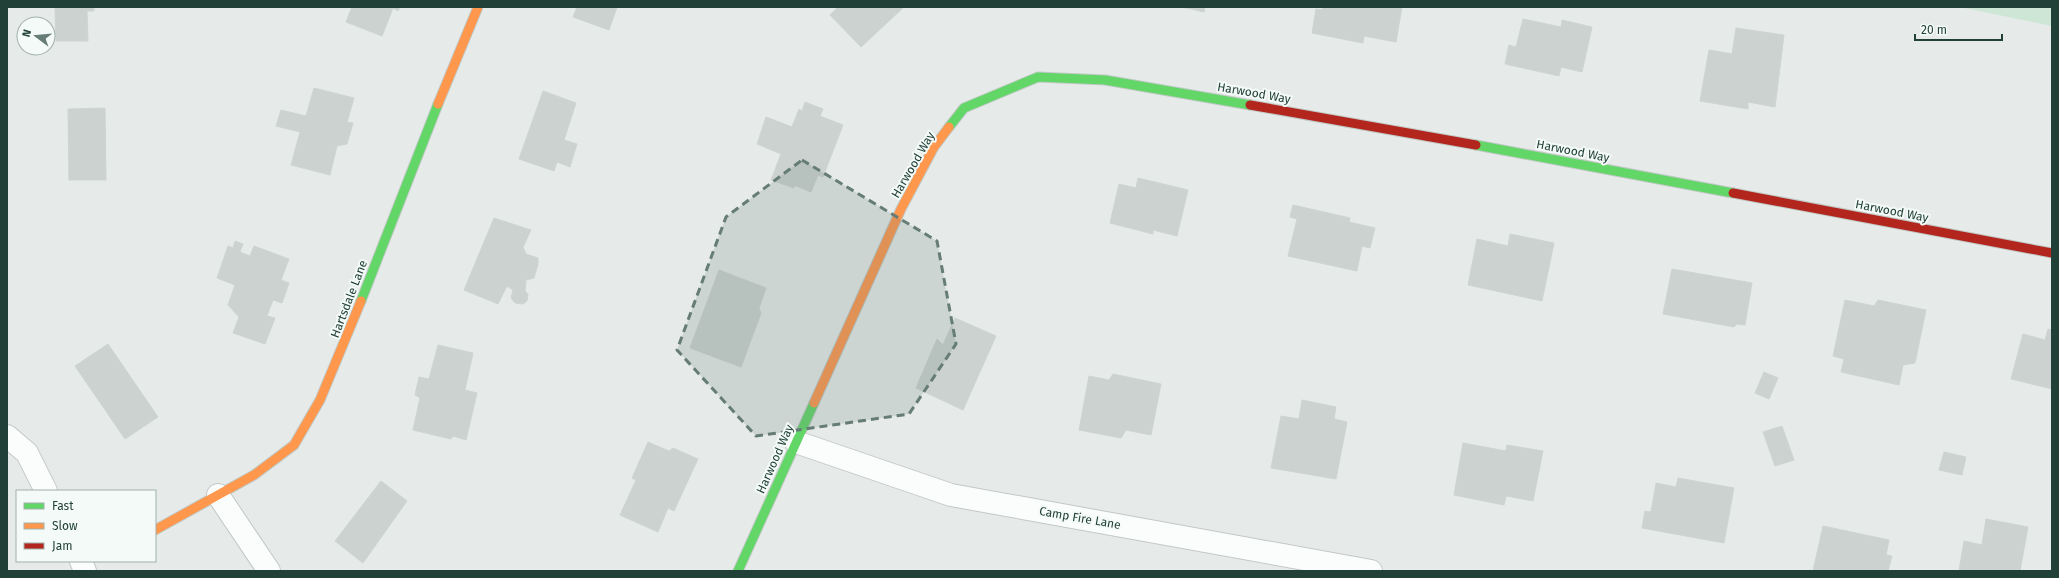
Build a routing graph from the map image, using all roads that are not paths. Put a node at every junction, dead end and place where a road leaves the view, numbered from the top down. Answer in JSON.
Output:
{"nodes":[{"id":1,"x":478,"y":7,"type":"edge"},
{"id":2,"x":2052,"y":253,"type":"edge"},
{"id":3,"x":7,"y":436,"type":"edge"},
{"id":4,"x":796,"y":442,"type":"junction"},
{"id":5,"x":46,"y":490,"type":"edge"},
{"id":6,"x":218,"y":495,"type":"junction"},
{"id":7,"x":156,"y":529,"type":"edge"},
{"id":8,"x":269,"y":571,"type":"edge"},
{"id":9,"x":738,"y":571,"type":"edge"},
{"id":10,"x":1371,"y":571,"type":"edge"}],
"edges":[{"from":1,"to":6,"type":"street","name":"Hartsdale Lane"},
{"from":2,"to":4,"type":"street","name":"Harwood Way"},
{"from":3,"to":5,"type":"street"},
{"from":4,"to":9,"type":"street","name":"Harwood Way"},
{"from":4,"to":10,"type":"street","name":"Camp Fire Lane"},
{"from":6,"to":7,"type":"street","name":"Hartsdale Lane"},
{"from":6,"to":8,"type":"street"}]}
